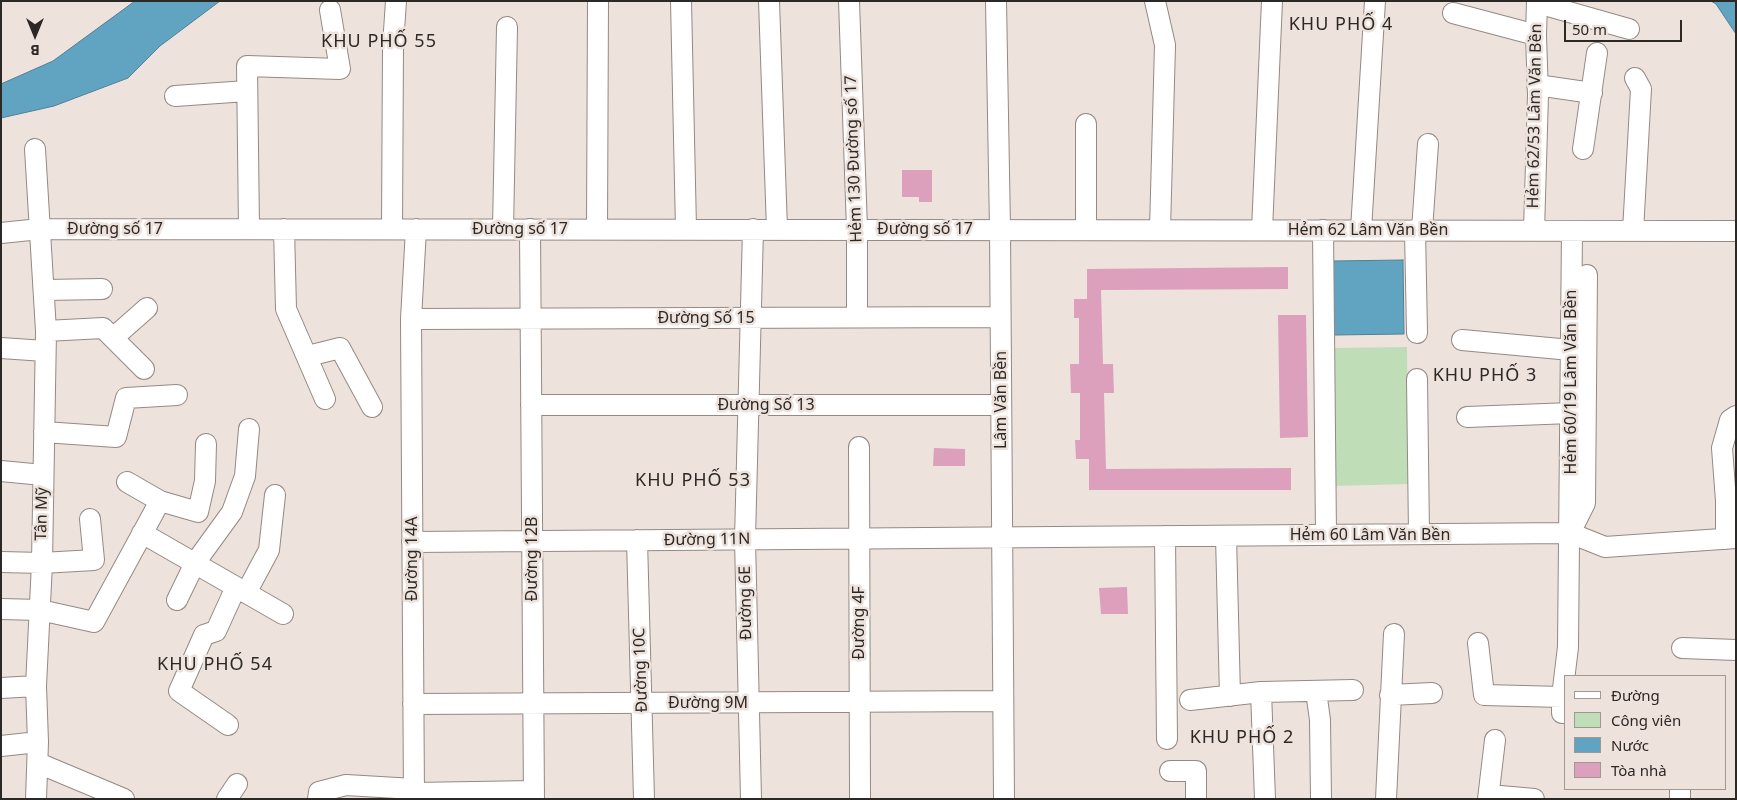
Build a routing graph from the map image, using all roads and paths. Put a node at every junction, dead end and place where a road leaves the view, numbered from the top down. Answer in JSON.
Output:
{"nodes":[{"id":1,"x":396,"y":1,"type":"edge"},
{"id":2,"x":598,"y":1,"type":"edge"},
{"id":3,"x":681,"y":1,"type":"edge"},
{"id":4,"x":769,"y":1,"type":"edge"},
{"id":5,"x":849,"y":1,"type":"edge"},
{"id":6,"x":996,"y":1,"type":"edge"},
{"id":7,"x":1155,"y":1,"type":"edge"},
{"id":8,"x":1272,"y":1,"type":"edge"},
{"id":9,"x":1375,"y":1,"type":"edge"},
{"id":10,"x":1537,"y":2,"type":"edge"},
{"id":11,"x":330,"y":10,"type":"dead end"},
{"id":12,"x":1452,"y":13,"type":"dead end"},
{"id":13,"x":507,"y":27,"type":"dead end"},
{"id":14,"x":1629,"y":29,"type":"dead end"},
{"id":15,"x":1536,"y":36,"type":"junction"},
{"id":16,"x":1597,"y":52,"type":"dead end"},
{"id":17,"x":1636,"y":78,"type":"dead end"},
{"id":18,"x":1537,"y":85,"type":"junction"},
{"id":19,"x":247,"y":91,"type":"junction"},
{"id":20,"x":1592,"y":93,"type":"junction"},
{"id":21,"x":175,"y":96,"type":"dead end"},
{"id":22,"x":1086,"y":124,"type":"dead end"},
{"id":23,"x":1428,"y":144,"type":"dead end"},
{"id":24,"x":35,"y":149,"type":"dead end"},
{"id":25,"x":1584,"y":150,"type":"dead end"},
{"id":26,"x":40,"y":229,"type":"junction"},
{"id":27,"x":248,"y":229,"type":"junction"},
{"id":28,"x":284,"y":229,"type":"junction"},
{"id":29,"x":392,"y":229,"type":"junction"},
{"id":30,"x":416,"y":229,"type":"junction"},
{"id":31,"x":503,"y":229,"type":"junction"},
{"id":32,"x":530,"y":229,"type":"junction"},
{"id":33,"x":598,"y":229,"type":"junction"},
{"id":34,"x":686,"y":229,"type":"junction"},
{"id":35,"x":754,"y":229,"type":"junction"},
{"id":36,"x":777,"y":229,"type":"junction"},
{"id":37,"x":857,"y":230,"type":"junction"},
{"id":38,"x":1000,"y":230,"type":"junction"},
{"id":39,"x":1086,"y":230,"type":"junction"},
{"id":40,"x":1160,"y":230,"type":"junction"},
{"id":41,"x":1262,"y":230,"type":"junction"},
{"id":42,"x":1323,"y":230,"type":"junction"},
{"id":43,"x":1361,"y":230,"type":"junction"},
{"id":44,"x":1418,"y":230,"type":"junction"},
{"id":45,"x":1534,"y":230,"type":"junction"},
{"id":46,"x":1572,"y":230,"type":"junction"},
{"id":47,"x":1633,"y":231,"type":"junction"},
{"id":48,"x":1736,"y":231,"type":"edge"},
{"id":49,"x":1,"y":232,"type":"edge"},
{"id":50,"x":1587,"y":275,"type":"dead end"},
{"id":51,"x":102,"y":289,"type":"dead end"},
{"id":52,"x":45,"y":290,"type":"junction"},
{"id":53,"x":147,"y":308,"type":"dead end"},
{"id":54,"x":858,"y":317,"type":"junction"},
{"id":55,"x":1000,"y":317,"type":"junction"},
{"id":56,"x":751,"y":318,"type":"junction"},
{"id":57,"x":411,"y":319,"type":"junction"},
{"id":58,"x":531,"y":319,"type":"junction"},
{"id":59,"x":1417,"y":333,"type":"dead end"},
{"id":60,"x":113,"y":338,"type":"junction"},
{"id":61,"x":1462,"y":340,"type":"dead end"},
{"id":62,"x":46,"y":341,"type":"junction"},
{"id":63,"x":1,"y":348,"type":"edge"},
{"id":64,"x":1571,"y":350,"type":"junction"},
{"id":65,"x":308,"y":356,"type":"junction"},
{"id":66,"x":144,"y":369,"type":"dead end"},
{"id":67,"x":1417,"y":379,"type":"dead end"},
{"id":68,"x":177,"y":395,"type":"dead end"},
{"id":69,"x":325,"y":399,"type":"dead end"},
{"id":70,"x":531,"y":405,"type":"junction"},
{"id":71,"x":749,"y":405,"type":"junction"},
{"id":72,"x":1001,"y":405,"type":"junction"},
{"id":73,"x":372,"y":407,"type":"dead end"},
{"id":74,"x":1571,"y":413,"type":"junction"},
{"id":75,"x":1736,"y":416,"type":"edge"},
{"id":76,"x":1467,"y":417,"type":"dead end"},
{"id":77,"x":248,"y":429,"type":"dead end"},
{"id":78,"x":44,"y":432,"type":"junction"},
{"id":79,"x":206,"y":444,"type":"dead end"},
{"id":80,"x":859,"y":447,"type":"dead end"},
{"id":81,"x":1,"y":471,"type":"edge"},
{"id":82,"x":43,"y":475,"type":"junction"},
{"id":83,"x":127,"y":482,"type":"dead end"},
{"id":84,"x":275,"y":494,"type":"dead end"},
{"id":85,"x":160,"y":501,"type":"junction"},
{"id":86,"x":90,"y":519,"type":"dead end"},
{"id":87,"x":142,"y":533,"type":"junction"},
{"id":88,"x":1570,"y":533,"type":"junction"},
{"id":89,"x":1419,"y":534,"type":"junction"},
{"id":90,"x":1326,"y":535,"type":"junction"},
{"id":91,"x":1165,"y":536,"type":"junction"},
{"id":92,"x":1226,"y":536,"type":"junction"},
{"id":93,"x":859,"y":538,"type":"junction"},
{"id":94,"x":1002,"y":538,"type":"junction"},
{"id":95,"x":1731,"y":538,"type":"edge"},
{"id":96,"x":745,"y":539,"type":"junction"},
{"id":97,"x":637,"y":540,"type":"junction"},
{"id":98,"x":532,"y":541,"type":"junction"},
{"id":99,"x":412,"y":542,"type":"junction"},
{"id":100,"x":1,"y":562,"type":"edge"},
{"id":101,"x":42,"y":563,"type":"junction"},
{"id":102,"x":195,"y":563,"type":"junction"},
{"id":103,"x":241,"y":590,"type":"junction"},
{"id":104,"x":177,"y":600,"type":"dead end"},
{"id":105,"x":1,"y":609,"type":"edge"},
{"id":106,"x":40,"y":610,"type":"junction"},
{"id":107,"x":283,"y":614,"type":"dead end"},
{"id":108,"x":1394,"y":634,"type":"dead end"},
{"id":109,"x":1478,"y":643,"type":"dead end"},
{"id":110,"x":1682,"y":648,"type":"dead end"},
{"id":111,"x":1736,"y":650,"type":"edge"},
{"id":112,"x":1566,"y":675,"type":"edge"},
{"id":113,"x":36,"y":686,"type":"junction"},
{"id":114,"x":1,"y":688,"type":"edge"},
{"id":115,"x":1353,"y":690,"type":"dead end"},
{"id":116,"x":1316,"y":691,"type":"junction"},
{"id":117,"x":1261,"y":692,"type":"junction"},
{"id":118,"x":1432,"y":694,"type":"dead end"},
{"id":119,"x":1390,"y":695,"type":"junction"},
{"id":120,"x":1230,"y":696,"type":"junction"},
{"id":121,"x":1190,"y":700,"type":"dead end"},
{"id":122,"x":1003,"y":701,"type":"junction"},
{"id":123,"x":748,"y":702,"type":"junction"},
{"id":124,"x":860,"y":702,"type":"junction"},
{"id":125,"x":642,"y":703,"type":"junction"},
{"id":126,"x":413,"y":704,"type":"junction"},
{"id":127,"x":533,"y":704,"type":"junction"},
{"id":128,"x":1564,"y":705,"type":"edge"},
{"id":129,"x":228,"y":724,"type":"dead end"},
{"id":130,"x":1167,"y":738,"type":"dead end"},
{"id":131,"x":1495,"y":740,"type":"dead end"},
{"id":132,"x":38,"y":742,"type":"junction"},
{"id":133,"x":1,"y":746,"type":"edge"},
{"id":134,"x":38,"y":763,"type":"junction"},
{"id":135,"x":1170,"y":771,"type":"dead end"},
{"id":136,"x":414,"y":794,"type":"edge"},
{"id":137,"x":534,"y":795,"type":"edge"},
{"id":138,"x":1489,"y":797,"type":"edge"},
{"id":139,"x":36,"y":799,"type":"edge"},
{"id":140,"x":124,"y":799,"type":"edge"},
{"id":141,"x":318,"y":799,"type":"edge"},
{"id":142,"x":644,"y":799,"type":"edge"},
{"id":143,"x":751,"y":799,"type":"edge"},
{"id":144,"x":860,"y":799,"type":"edge"},
{"id":145,"x":1004,"y":799,"type":"edge"},
{"id":146,"x":1196,"y":799,"type":"edge"},
{"id":147,"x":1265,"y":799,"type":"edge"},
{"id":148,"x":1321,"y":799,"type":"edge"},
{"id":149,"x":1386,"y":799,"type":"edge"},
{"id":150,"x":1534,"y":799,"type":"edge"}],
"edges":[{"from":1,"to":29,"type":"street"},
{"from":2,"to":33,"type":"street"},
{"from":3,"to":34,"type":"street"},
{"from":4,"to":36,"type":"street"},
{"from":5,"to":37,"type":"street","name":"Hẻm 130 Đường số 17"},
{"from":6,"to":38,"type":"street","name":"Lâm Văn Bền"},
{"from":7,"to":40,"type":"street"},
{"from":8,"to":41,"type":"street"},
{"from":9,"to":43,"type":"street"},
{"from":10,"to":14,"type":"street"},
{"from":10,"to":15,"type":"street","name":"Hẻm 62/53 Lâm Văn Bền"},
{"from":11,"to":19,"type":"street"},
{"from":12,"to":15,"type":"street"},
{"from":13,"to":31,"type":"street"},
{"from":15,"to":18,"type":"street","name":"Hẻm 62/53 Lâm Văn Bền"},
{"from":16,"to":20,"type":"street"},
{"from":17,"to":47,"type":"street"},
{"from":18,"to":20,"type":"street"},
{"from":18,"to":45,"type":"street","name":"Hẻm 62/53 Lâm Văn Bền"},
{"from":19,"to":21,"type":"street"},
{"from":19,"to":27,"type":"street"},
{"from":20,"to":25,"type":"street"},
{"from":22,"to":39,"type":"street"},
{"from":23,"to":44,"type":"street"},
{"from":24,"to":26,"type":"street","name":"Tân Mỹ"},
{"from":26,"to":27,"type":"street","name":"Đường số 17"},
{"from":26,"to":49,"type":"street","name":"Đường số 17"},
{"from":26,"to":52,"type":"street","name":"Tân Mỹ"},
{"from":27,"to":28,"type":"street","name":"Đường số 17"},
{"from":28,"to":29,"type":"street","name":"Đường số 17"},
{"from":28,"to":65,"type":"street"},
{"from":29,"to":30,"type":"street","name":"Đường số 17"},
{"from":30,"to":31,"type":"street","name":"Đường số 17"},
{"from":30,"to":57,"type":"street","name":"Đường 14A"},
{"from":31,"to":32,"type":"street","name":"Đường số 17"},
{"from":32,"to":33,"type":"street","name":"Đường số 17"},
{"from":32,"to":58,"type":"street","name":"Đường 12B"},
{"from":33,"to":34,"type":"street","name":"Đường số 17"},
{"from":34,"to":35,"type":"street","name":"Đường số 17"},
{"from":35,"to":36,"type":"street","name":"Đường số 17"},
{"from":35,"to":56,"type":"street","name":"Đường 6E"},
{"from":36,"to":37,"type":"street","name":"Đường số 17"},
{"from":37,"to":38,"type":"street","name":"Đường số 17"},
{"from":37,"to":54,"type":"street","name":"Hẻm 130 Đường số 17"},
{"from":38,"to":39,"type":"street","name":"Hẻm 62 Lâm Văn Bền"},
{"from":38,"to":55,"type":"street","name":"Lâm Văn Bền"},
{"from":39,"to":40,"type":"street","name":"Hẻm 62 Lâm Văn Bền"},
{"from":40,"to":41,"type":"street","name":"Hẻm 62 Lâm Văn Bền"},
{"from":41,"to":42,"type":"street","name":"Hẻm 62 Lâm Văn Bền"},
{"from":42,"to":43,"type":"street","name":"Hẻm 62 Lâm Văn Bền"},
{"from":42,"to":90,"type":"street"},
{"from":43,"to":44,"type":"street","name":"Hẻm 62 Lâm Văn Bền"},
{"from":44,"to":45,"type":"street","name":"Hẻm 62 Lâm Văn Bền"},
{"from":44,"to":59,"type":"street"},
{"from":45,"to":46,"type":"street","name":"Hẻm 62 Lâm Văn Bền"},
{"from":46,"to":47,"type":"street","name":"Hẻm 62 Lâm Văn Bền"},
{"from":46,"to":64,"type":"street","name":"Hẻm 60/19 Lâm Văn Bền"},
{"from":47,"to":48,"type":"street","name":"Hẻm 62 Lâm Văn Bền"},
{"from":50,"to":88,"type":"street"},
{"from":51,"to":52,"type":"street"},
{"from":52,"to":62,"type":"street","name":"Tân Mỹ"},
{"from":53,"to":60,"type":"street"},
{"from":54,"to":55,"type":"street","name":"Đường Số 15"},
{"from":54,"to":56,"type":"street","name":"Đường Số 15"},
{"from":55,"to":72,"type":"street","name":"Lâm Văn Bền"},
{"from":56,"to":58,"type":"street","name":"Đường Số 15"},
{"from":56,"to":71,"type":"street","name":"Đường 6E"},
{"from":57,"to":58,"type":"street","name":"Đường Số 15"},
{"from":57,"to":99,"type":"street","name":"Đường 14A"},
{"from":58,"to":70,"type":"street","name":"Đường 12B"},
{"from":60,"to":62,"type":"street"},
{"from":60,"to":66,"type":"street"},
{"from":61,"to":64,"type":"street"},
{"from":62,"to":63,"type":"street"},
{"from":62,"to":78,"type":"street","name":"Tân Mỹ"},
{"from":64,"to":74,"type":"street","name":"Hẻm 60/19 Lâm Văn Bền"},
{"from":65,"to":69,"type":"street"},
{"from":65,"to":73,"type":"street"},
{"from":67,"to":89,"type":"street"},
{"from":68,"to":78,"type":"street"},
{"from":70,"to":71,"type":"street","name":"Đường Số 13"},
{"from":70,"to":98,"type":"street","name":"Đường 12B"},
{"from":71,"to":72,"type":"street","name":"Đường Số 13"},
{"from":71,"to":96,"type":"street","name":"Đường 6E"},
{"from":72,"to":94,"type":"street","name":"Lâm Văn Bền"},
{"from":74,"to":76,"type":"street"},
{"from":74,"to":88,"type":"street","name":"Hẻm 60/19 Lâm Văn Bền"},
{"from":75,"to":95,"type":"street"},
{"from":77,"to":102,"type":"street"},
{"from":78,"to":82,"type":"street","name":"Tân Mỹ"},
{"from":79,"to":85,"type":"street"},
{"from":80,"to":93,"type":"street","name":"Đường 4F"},
{"from":81,"to":82,"type":"street"},
{"from":82,"to":101,"type":"street","name":"Tân Mỹ"},
{"from":83,"to":85,"type":"street"},
{"from":84,"to":103,"type":"street"},
{"from":85,"to":87,"type":"street"},
{"from":86,"to":101,"type":"street"},
{"from":87,"to":102,"type":"street"},
{"from":87,"to":106,"type":"street"},
{"from":88,"to":89,"type":"street","name":"Hẻm 60 Lâm Văn Bền"},
{"from":88,"to":95,"type":"street","name":"Hẻm 60 Lâm Văn Bền"},
{"from":88,"to":112,"type":"street","name":"Hẻm 60/19 Lâm Văn Bền"},
{"from":89,"to":90,"type":"street","name":"Hẻm 60 Lâm Văn Bền"},
{"from":90,"to":92,"type":"street","name":"Hẻm 60 Lâm Văn Bền"},
{"from":91,"to":92,"type":"street","name":"Hẻm 60 Lâm Văn Bền"},
{"from":91,"to":94,"type":"street","name":"Hẻm 60 Lâm Văn Bền"},
{"from":91,"to":130,"type":"street"},
{"from":92,"to":120,"type":"street"},
{"from":93,"to":94,"type":"street","name":"Đường 11N"},
{"from":93,"to":96,"type":"street","name":"Đường 11N"},
{"from":93,"to":124,"type":"street","name":"Đường 4F"},
{"from":94,"to":122,"type":"street","name":"Lâm Văn Bền"},
{"from":96,"to":97,"type":"street","name":"Đường 11N"},
{"from":96,"to":123,"type":"street","name":"Đường 6E"},
{"from":97,"to":98,"type":"street","name":"Đường 11N"},
{"from":97,"to":125,"type":"street","name":"Đường 10C"},
{"from":98,"to":99,"type":"street","name":"Đường 11N"},
{"from":98,"to":127,"type":"street","name":"Đường 12B"},
{"from":99,"to":126,"type":"street","name":"Đường 14A"},
{"from":100,"to":101,"type":"street"},
{"from":101,"to":106,"type":"street","name":"Tân Mỹ"},
{"from":102,"to":103,"type":"street"},
{"from":102,"to":104,"type":"street"},
{"from":103,"to":107,"type":"street"},
{"from":103,"to":129,"type":"street"},
{"from":105,"to":106,"type":"street"},
{"from":106,"to":113,"type":"street","name":"Tân Mỹ"},
{"from":108,"to":119,"type":"street"},
{"from":109,"to":128,"type":"street"},
{"from":110,"to":111,"type":"street"},
{"from":113,"to":114,"type":"street"},
{"from":113,"to":132,"type":"street","name":"Tân Mỹ"},
{"from":115,"to":116,"type":"street"},
{"from":116,"to":117,"type":"street"},
{"from":116,"to":148,"type":"street"},
{"from":117,"to":120,"type":"street"},
{"from":117,"to":147,"type":"street"},
{"from":118,"to":119,"type":"street"},
{"from":119,"to":149,"type":"street"},
{"from":120,"to":121,"type":"street"},
{"from":122,"to":124,"type":"street","name":"Đường 9M"},
{"from":122,"to":145,"type":"street","name":"Lâm Văn Bền"},
{"from":123,"to":124,"type":"street","name":"Đường 9M"},
{"from":123,"to":125,"type":"street","name":"Đường 9M"},
{"from":123,"to":143,"type":"street","name":"Đường 6E"},
{"from":124,"to":144,"type":"street","name":"Đường 4F"},
{"from":125,"to":127,"type":"street","name":"Đường 9M"},
{"from":125,"to":142,"type":"street","name":"Đường 10C"},
{"from":126,"to":127,"type":"street","name":"Đường 9M"},
{"from":126,"to":136,"type":"street","name":"Đường 14A"},
{"from":127,"to":137,"type":"street","name":"Đường 12B"},
{"from":131,"to":138,"type":"street"},
{"from":132,"to":133,"type":"street"},
{"from":132,"to":134,"type":"street","name":"Tân Mỹ"},
{"from":134,"to":139,"type":"street","name":"Tân Mỹ"},
{"from":134,"to":140,"type":"street"},
{"from":135,"to":146,"type":"street"},
{"from":136,"to":137,"type":"street"},
{"from":136,"to":141,"type":"street"},
{"from":138,"to":150,"type":"street"}]}
